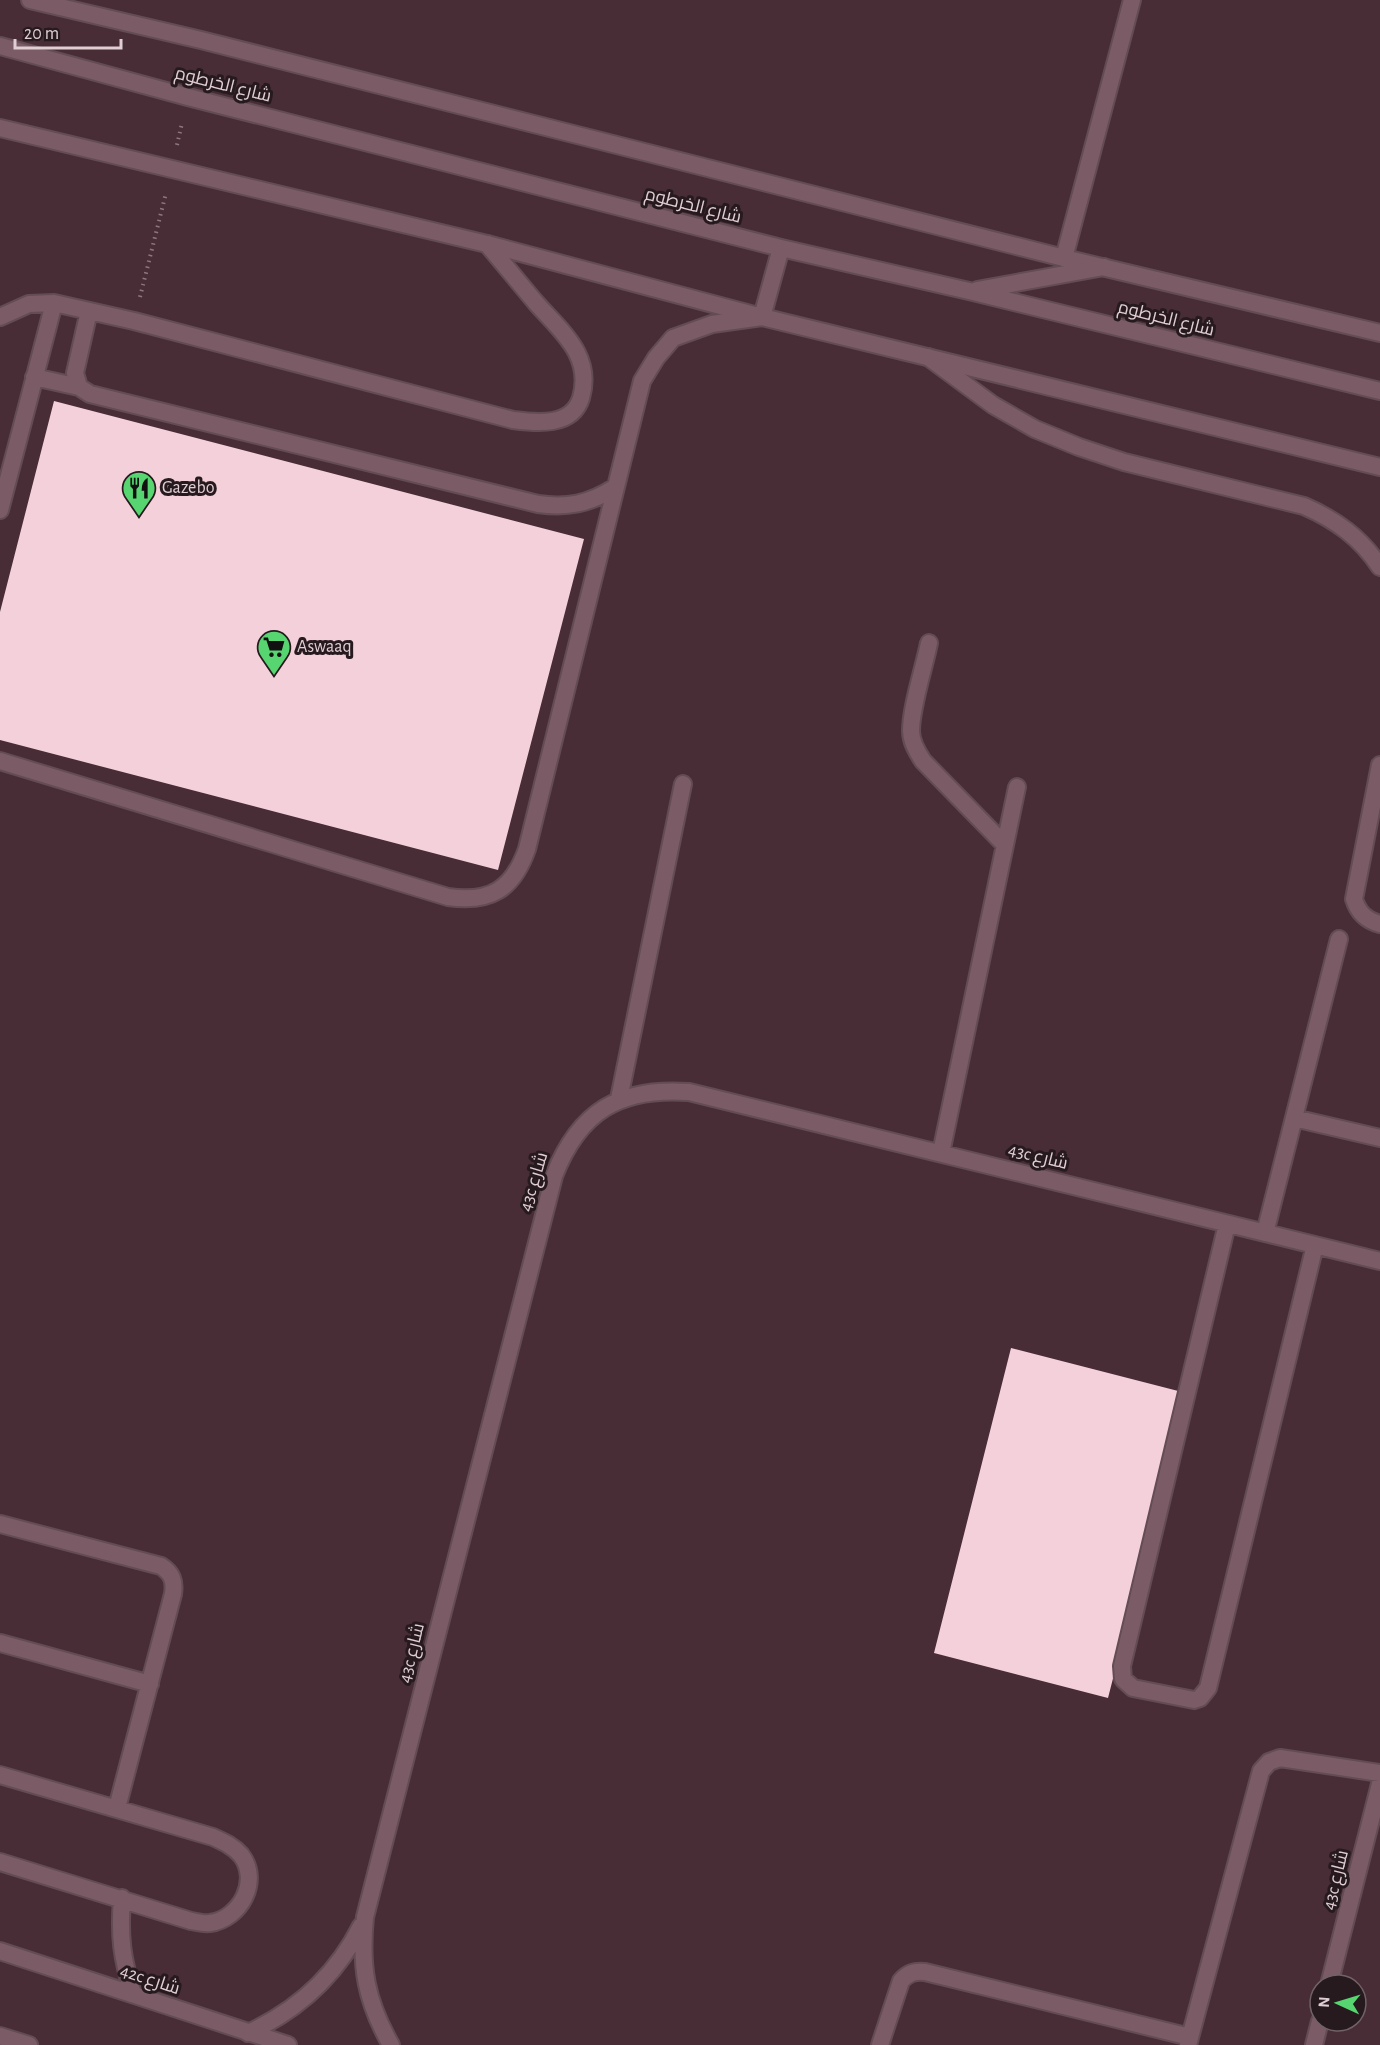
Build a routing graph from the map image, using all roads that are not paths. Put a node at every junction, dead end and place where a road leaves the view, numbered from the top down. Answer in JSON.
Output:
{"nodes":[{"id":1,"x":30,"y":0,"type":"edge"},
{"id":2,"x":1132,"y":0,"type":"edge"},
{"id":3,"x":0,"y":46,"type":"edge"},
{"id":4,"x":2,"y":128,"type":"edge"},
{"id":5,"x":487,"y":244,"type":"junction"},
{"id":6,"x":781,"y":248,"type":"junction"},
{"id":7,"x":1064,"y":258,"type":"junction"},
{"id":8,"x":1104,"y":267,"type":"junction"},
{"id":9,"x":969,"y":291,"type":"junction"},
{"id":10,"x":54,"y":303,"type":"junction"},
{"id":11,"x":89,"y":310,"type":"junction"},
{"id":12,"x":0,"y":317,"type":"edge"},
{"id":13,"x":762,"y":317,"type":"junction"},
{"id":14,"x":1380,"y":333,"type":"edge"},
{"id":15,"x":927,"y":356,"type":"junction"},
{"id":16,"x":34,"y":377,"type":"junction"},
{"id":17,"x":79,"y":387,"type":"junction"},
{"id":18,"x":1380,"y":391,"type":"edge"},
{"id":19,"x":1380,"y":467,"type":"edge"},
{"id":20,"x":614,"y":488,"type":"junction"},
{"id":21,"x":0,"y":510,"type":"edge"},
{"id":22,"x":1380,"y":567,"type":"edge"},
{"id":23,"x":929,"y":643,"type":"dead end"},
{"id":24,"x":0,"y":761,"type":"edge"},
{"id":25,"x":1380,"y":765,"type":"edge"},
{"id":26,"x":683,"y":784,"type":"dead end"},
{"id":27,"x":1017,"y":787,"type":"dead end"},
{"id":28,"x":1377,"y":799,"type":"edge"},
{"id":29,"x":1005,"y":845,"type":"junction"},
{"id":30,"x":1380,"y":924,"type":"edge"},
{"id":31,"x":1339,"y":939,"type":"dead end"},
{"id":32,"x":619,"y":1099,"type":"junction"},
{"id":33,"x":1294,"y":1118,"type":"junction"},
{"id":34,"x":1380,"y":1138,"type":"edge"},
{"id":35,"x":940,"y":1153,"type":"junction"},
{"id":36,"x":1227,"y":1224,"type":"junction"},
{"id":37,"x":1265,"y":1233,"type":"junction"},
{"id":38,"x":1315,"y":1245,"type":"junction"},
{"id":39,"x":1380,"y":1261,"type":"edge"},
{"id":40,"x":0,"y":1524,"type":"edge"},
{"id":41,"x":0,"y":1643,"type":"edge"},
{"id":42,"x":150,"y":1684,"type":"junction"},
{"id":43,"x":1380,"y":1773,"type":"edge"},
{"id":44,"x":0,"y":1774,"type":"edge"},
{"id":45,"x":1380,"y":1784,"type":"edge"},
{"id":46,"x":117,"y":1808,"type":"junction"},
{"id":47,"x":0,"y":1862,"type":"edge"},
{"id":48,"x":122,"y":1899,"type":"junction"},
{"id":49,"x":365,"y":1917,"type":"junction"},
{"id":50,"x":0,"y":1951,"type":"edge"},
{"id":51,"x":1332,"y":1973,"type":"edge"},
{"id":52,"x":133,"y":1994,"type":"junction"},
{"id":53,"x":248,"y":2033,"type":"junction"},
{"id":54,"x":0,"y":2037,"type":"edge"},
{"id":55,"x":1189,"y":2041,"type":"edge"},
{"id":56,"x":29,"y":2045,"type":"edge"},
{"id":57,"x":288,"y":2045,"type":"edge"},
{"id":58,"x":391,"y":2045,"type":"edge"},
{"id":59,"x":880,"y":2045,"type":"edge"}],
"edges":[{"from":1,"to":7,"type":"main road"},
{"from":2,"to":7,"type":"main road"},
{"from":3,"to":6,"type":"main road","name":"شارع الخرطوم"},
{"from":4,"to":5,"type":"main road"},
{"from":5,"to":11,"type":"main road"},
{"from":5,"to":13,"type":"main road"},
{"from":6,"to":9,"type":"main road","name":"شارع الخرطوم"},
{"from":6,"to":13,"type":"main road"},
{"from":7,"to":8,"type":"main road"},
{"from":8,"to":9,"type":"main road"},
{"from":8,"to":14,"type":"main road"},
{"from":9,"to":18,"type":"main road","name":"شارع الخرطوم"},
{"from":10,"to":11,"type":"main road"},
{"from":10,"to":12,"type":"main road"},
{"from":10,"to":16,"type":"main road"},
{"from":11,"to":17,"type":"main road"},
{"from":13,"to":15,"type":"main road"},
{"from":13,"to":20,"type":"main road"},
{"from":15,"to":19,"type":"main road"},
{"from":15,"to":22,"type":"main road"},
{"from":16,"to":17,"type":"main road"},
{"from":16,"to":21,"type":"main road"},
{"from":17,"to":20,"type":"main road"},
{"from":20,"to":24,"type":"main road"},
{"from":23,"to":29,"type":"main road"},
{"from":25,"to":28,"type":"main road"},
{"from":26,"to":32,"type":"main road"},
{"from":27,"to":29,"type":"main road"},
{"from":28,"to":30,"type":"main road"},
{"from":29,"to":35,"type":"main road"},
{"from":31,"to":33,"type":"main road"},
{"from":32,"to":35,"type":"main road","name":"43c شارع"},
{"from":32,"to":49,"type":"main road","name":"43c شارع"},
{"from":33,"to":34,"type":"main road"},
{"from":33,"to":37,"type":"main road"},
{"from":35,"to":36,"type":"main road","name":"43c شارع"},
{"from":36,"to":37,"type":"main road","name":"43c شارع"},
{"from":36,"to":38,"type":"main road"},
{"from":37,"to":38,"type":"main road","name":"43c شارع"},
{"from":38,"to":39,"type":"main road","name":"43c شارع"},
{"from":40,"to":42,"type":"main road"},
{"from":41,"to":42,"type":"main road"},
{"from":42,"to":46,"type":"main road"},
{"from":43,"to":55,"type":"main road"},
{"from":44,"to":46,"type":"main road"},
{"from":45,"to":51,"type":"main road","name":"43c شارع"},
{"from":46,"to":48,"type":"main road"},
{"from":47,"to":48,"type":"main road"},
{"from":48,"to":52,"type":"main road"},
{"from":49,"to":53,"type":"main road","name":"43c شارع"},
{"from":49,"to":58,"type":"main road","name":"43c شارع"},
{"from":50,"to":52,"type":"main road","name":"42c شارع"},
{"from":52,"to":53,"type":"main road","name":"42c شارع"},
{"from":53,"to":57,"type":"main road","name":"42c شارع"},
{"from":54,"to":56,"type":"main road"},
{"from":55,"to":59,"type":"main road"}]}
